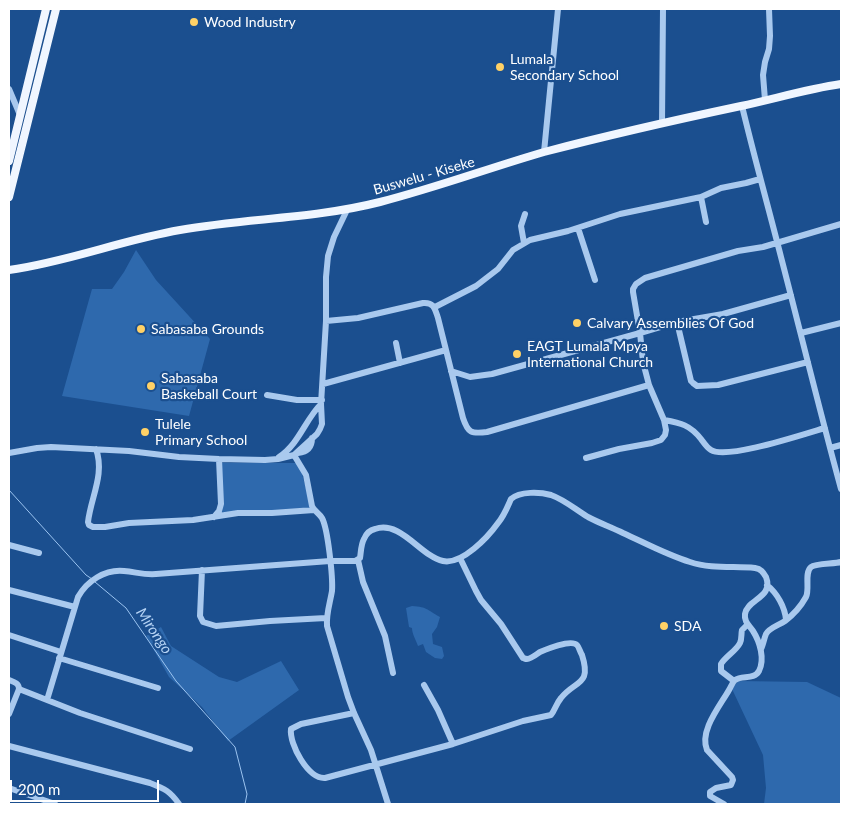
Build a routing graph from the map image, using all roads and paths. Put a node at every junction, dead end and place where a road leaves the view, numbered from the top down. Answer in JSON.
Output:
{"nodes":[{"id":1,"x":46,"y":9,"type":"edge"},
{"id":2,"x":56,"y":9,"type":"edge"},
{"id":3,"x":558,"y":9,"type":"edge"},
{"id":4,"x":663,"y":9,"type":"edge"},
{"id":5,"x":769,"y":9,"type":"edge"},
{"id":6,"x":841,"y":84,"type":"edge"},
{"id":7,"x":9,"y":88,"type":"edge"},
{"id":8,"x":765,"y":100,"type":"junction"},
{"id":9,"x":742,"y":106,"type":"junction"},
{"id":10,"x":20,"y":115,"type":"junction"},
{"id":11,"x":662,"y":123,"type":"junction"},
{"id":12,"x":10,"y":152,"type":"edge"},
{"id":13,"x":544,"y":152,"type":"junction"},
{"id":14,"x":9,"y":160,"type":"edge"},
{"id":15,"x":760,"y":179,"type":"junction"},
{"id":16,"x":9,"y":197,"type":"edge"},
{"id":17,"x":701,"y":197,"type":"junction"},
{"id":18,"x":347,"y":210,"type":"junction"},
{"id":19,"x":525,"y":214,"type":"dead end"},
{"id":20,"x":706,"y":222,"type":"dead end"},
{"id":21,"x":841,"y":224,"type":"edge"},
{"id":22,"x":578,"y":228,"type":"junction"},
{"id":23,"x":778,"y":242,"type":"junction"},
{"id":24,"x":524,"y":243,"type":"junction"},
{"id":25,"x":9,"y":270,"type":"edge"},
{"id":26,"x":595,"y":280,"type":"dead end"},
{"id":27,"x":791,"y":295,"type":"junction"},
{"id":28,"x":435,"y":307,"type":"junction"},
{"id":29,"x":326,"y":321,"type":"junction"},
{"id":30,"x":676,"y":322,"type":"junction"},
{"id":31,"x":841,"y":323,"type":"edge"},
{"id":32,"x":640,"y":333,"type":"junction"},
{"id":33,"x":801,"y":333,"type":"junction"},
{"id":34,"x":396,"y":343,"type":"dead end"},
{"id":35,"x":446,"y":350,"type":"junction"},
{"id":36,"x":400,"y":362,"type":"junction"},
{"id":37,"x":808,"y":362,"type":"junction"},
{"id":38,"x":451,"y":371,"type":"junction"},
{"id":39,"x":323,"y":384,"type":"junction"},
{"id":40,"x":649,"y":385,"type":"junction"},
{"id":41,"x":267,"y":395,"type":"dead end"},
{"id":42,"x":322,"y":402,"type":"junction"},
{"id":43,"x":664,"y":420,"type":"junction"},
{"id":44,"x":824,"y":428,"type":"junction"},
{"id":45,"x":841,"y":445,"type":"edge"},
{"id":46,"x":830,"y":448,"type":"junction"},
{"id":47,"x":96,"y":449,"type":"junction"},
{"id":48,"x":9,"y":453,"type":"edge"},
{"id":49,"x":295,"y":454,"type":"junction"},
{"id":50,"x":586,"y":458,"type":"dead end"},
{"id":51,"x":219,"y":459,"type":"junction"},
{"id":52,"x":278,"y":459,"type":"junction"},
{"id":53,"x":841,"y":489,"type":"edge"},
{"id":54,"x":314,"y":510,"type":"junction"},
{"id":55,"x":214,"y":517,"type":"junction"},
{"id":56,"x":9,"y":545,"type":"edge"},
{"id":57,"x":39,"y":553,"type":"dead end"},
{"id":58,"x":460,"y":558,"type":"junction"},
{"id":59,"x":358,"y":560,"type":"junction"},
{"id":60,"x":330,"y":561,"type":"junction"},
{"id":61,"x":841,"y":562,"type":"edge"},
{"id":62,"x":202,"y":570,"type":"junction"},
{"id":63,"x":768,"y":585,"type":"junction"},
{"id":64,"x":9,"y":590,"type":"edge"},
{"id":65,"x":75,"y":607,"type":"junction"},
{"id":66,"x":326,"y":618,"type":"junction"},
{"id":67,"x":786,"y":620,"type":"junction"},
{"id":68,"x":747,"y":625,"type":"junction"},
{"id":69,"x":9,"y":635,"type":"edge"},
{"id":70,"x":761,"y":650,"type":"junction"},
{"id":71,"x":60,"y":655,"type":"junction"},
{"id":72,"x":394,"y":673,"type":"dead end"},
{"id":73,"x":9,"y":680,"type":"edge"},
{"id":74,"x":734,"y":681,"type":"junction"},
{"id":75,"x":424,"y":684,"type":"dead end"},
{"id":76,"x":158,"y":688,"type":"dead end"},
{"id":77,"x":19,"y":689,"type":"junction"},
{"id":78,"x":47,"y":700,"type":"junction"},
{"id":79,"x":354,"y":713,"type":"junction"},
{"id":80,"x":9,"y":714,"type":"edge"},
{"id":81,"x":453,"y":744,"type":"junction"},
{"id":82,"x":9,"y":746,"type":"edge"},
{"id":83,"x":190,"y":749,"type":"dead end"},
{"id":84,"x":375,"y":764,"type":"junction"},
{"id":85,"x":9,"y":788,"type":"edge"},
{"id":86,"x":55,"y":804,"type":"edge"},
{"id":87,"x":180,"y":804,"type":"edge"},
{"id":88,"x":388,"y":804,"type":"edge"},
{"id":89,"x":724,"y":804,"type":"edge"}],
"edges":[{"from":1,"to":10,"type":"main road"},
{"from":2,"to":16,"type":"main road"},
{"from":3,"to":13,"type":"street"},
{"from":4,"to":11,"type":"street"},
{"from":5,"to":8,"type":"street"},
{"from":6,"to":8,"type":"main road","name":"Buswelu - Kiseke"},
{"from":7,"to":10,"type":"street"},
{"from":8,"to":9,"type":"main road","name":"Buswelu - Kiseke"},
{"from":9,"to":11,"type":"main road","name":"Buswelu - Kiseke"},
{"from":9,"to":15,"type":"street"},
{"from":10,"to":12,"type":"main road"},
{"from":11,"to":13,"type":"main road","name":"Buswelu - Kiseke"},
{"from":12,"to":14,"type":"main road"},
{"from":13,"to":18,"type":"main road","name":"Buswelu - Kiseke"},
{"from":15,"to":17,"type":"street"},
{"from":15,"to":23,"type":"street"},
{"from":17,"to":20,"type":"street"},
{"from":17,"to":22,"type":"street"},
{"from":18,"to":25,"type":"main road","name":"Buswelu - Kiseke"},
{"from":18,"to":29,"type":"street"},
{"from":19,"to":24,"type":"street"},
{"from":21,"to":23,"type":"street"},
{"from":22,"to":24,"type":"street"},
{"from":22,"to":26,"type":"street"},
{"from":23,"to":27,"type":"street"},
{"from":23,"to":32,"type":"street"},
{"from":24,"to":28,"type":"street"},
{"from":27,"to":30,"type":"street"},
{"from":27,"to":33,"type":"street"},
{"from":28,"to":29,"type":"street"},
{"from":28,"to":35,"type":"street"},
{"from":29,"to":39,"type":"street"},
{"from":30,"to":32,"type":"street"},
{"from":30,"to":37,"type":"street"},
{"from":31,"to":33,"type":"street"},
{"from":32,"to":38,"type":"street"},
{"from":32,"to":40,"type":"street"},
{"from":33,"to":37,"type":"street"},
{"from":34,"to":36,"type":"street"},
{"from":35,"to":36,"type":"street"},
{"from":35,"to":38,"type":"street"},
{"from":36,"to":39,"type":"street"},
{"from":37,"to":44,"type":"street"},
{"from":38,"to":40,"type":"street"},
{"from":39,"to":42,"type":"street"},
{"from":40,"to":43,"type":"street"},
{"from":41,"to":42,"type":"street"},
{"from":42,"to":49,"type":"street"},
{"from":42,"to":52,"type":"street"},
{"from":43,"to":44,"type":"street"},
{"from":43,"to":50,"type":"street"},
{"from":44,"to":46,"type":"street"},
{"from":45,"to":46,"type":"street"},
{"from":46,"to":53,"type":"street"},
{"from":47,"to":48,"type":"street"},
{"from":47,"to":51,"type":"street"},
{"from":47,"to":55,"type":"street"},
{"from":49,"to":52,"type":"street"},
{"from":49,"to":54,"type":"street"},
{"from":51,"to":52,"type":"street"},
{"from":51,"to":55,"type":"street"},
{"from":54,"to":55,"type":"street"},
{"from":54,"to":60,"type":"street"},
{"from":56,"to":57,"type":"street"},
{"from":58,"to":59,"type":"street"},
{"from":58,"to":63,"type":"street"},
{"from":58,"to":81,"type":"street"},
{"from":59,"to":60,"type":"street"},
{"from":59,"to":72,"type":"street"},
{"from":60,"to":62,"type":"street"},
{"from":60,"to":66,"type":"street"},
{"from":61,"to":67,"type":"street"},
{"from":62,"to":65,"type":"street"},
{"from":62,"to":66,"type":"street"},
{"from":63,"to":67,"type":"street"},
{"from":63,"to":68,"type":"street"},
{"from":64,"to":65,"type":"street"},
{"from":65,"to":71,"type":"street"},
{"from":66,"to":79,"type":"street"},
{"from":67,"to":70,"type":"street"},
{"from":68,"to":70,"type":"street"},
{"from":68,"to":74,"type":"street"},
{"from":69,"to":71,"type":"street"},
{"from":70,"to":74,"type":"street"},
{"from":71,"to":76,"type":"street"},
{"from":71,"to":78,"type":"street"},
{"from":73,"to":77,"type":"street"},
{"from":74,"to":89,"type":"street"},
{"from":75,"to":81,"type":"street"},
{"from":77,"to":78,"type":"street"},
{"from":77,"to":80,"type":"street"},
{"from":78,"to":83,"type":"street"},
{"from":79,"to":84,"type":"street"},
{"from":79,"to":84,"type":"street"},
{"from":81,"to":84,"type":"street"},
{"from":82,"to":87,"type":"street"},
{"from":84,"to":88,"type":"street"},
{"from":85,"to":86,"type":"street"}]}
